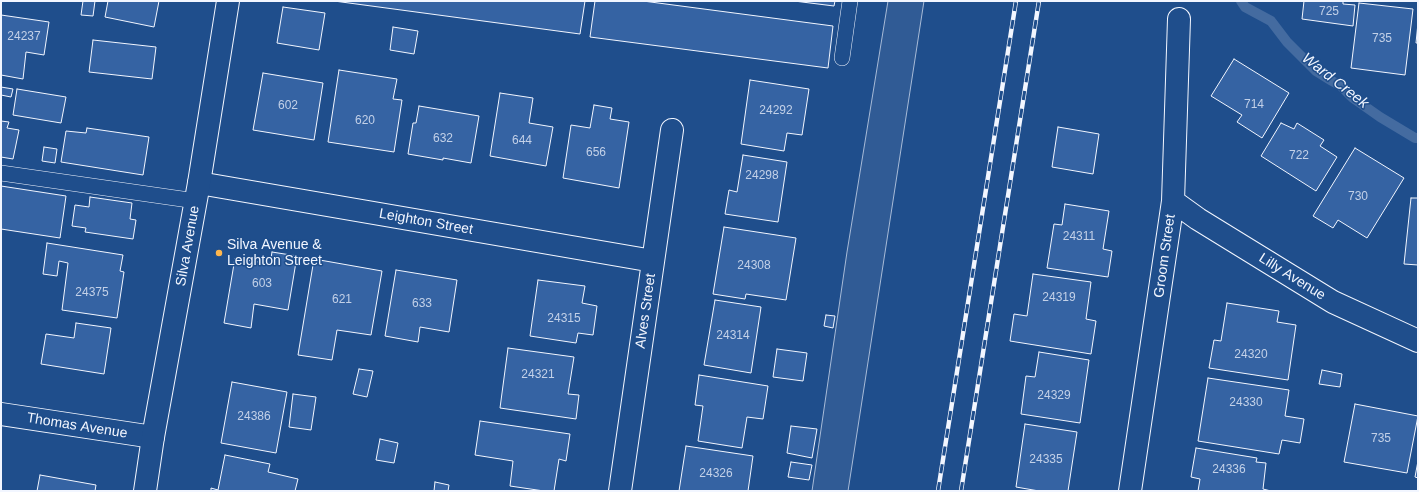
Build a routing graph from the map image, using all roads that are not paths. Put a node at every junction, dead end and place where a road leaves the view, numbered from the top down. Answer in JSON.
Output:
{"nodes":[{"id":1,"x":228,"y":1,"type":"edge"},
{"id":2,"x":850,"y":1,"type":"edge"},
{"id":3,"x":1179,"y":19,"type":"dead end"},
{"id":4,"x":842,"y":58,"type":"dead end"},
{"id":5,"x":672,"y":130,"type":"dead end"},
{"id":6,"x":1,"y":173,"type":"edge"},
{"id":7,"x":198,"y":192,"type":"junction"},
{"id":8,"x":1173,"y":201,"type":"junction"},
{"id":9,"x":653,"y":261,"type":"junction"},
{"id":10,"x":1418,"y":341,"type":"edge"},
{"id":11,"x":1,"y":414,"type":"edge"},
{"id":12,"x":153,"y":437,"type":"junction"},
{"id":13,"x":145,"y":491,"type":"edge"},
{"id":14,"x":620,"y":491,"type":"edge"},
{"id":15,"x":1130,"y":491,"type":"edge"}],
"edges":[{"from":1,"to":7,"type":"street","name":"Silva Avenue"},
{"from":2,"to":4,"type":"lane"},
{"from":3,"to":8,"type":"street","name":"Groom Street"},
{"from":5,"to":9,"type":"street","name":"Alves Street"},
{"from":6,"to":7,"type":"lane"},
{"from":7,"to":9,"type":"street","name":"Leighton Street"},
{"from":7,"to":12,"type":"street","name":"Silva Avenue"},
{"from":8,"to":10,"type":"street","name":"Lilly Avenue"},
{"from":8,"to":15,"type":"street","name":"Groom Street"},
{"from":9,"to":14,"type":"street","name":"Alves Street"},
{"from":11,"to":12,"type":"street","name":"Thomas Avenue"},
{"from":12,"to":13,"type":"street","name":"Silva Avenue"}]}
